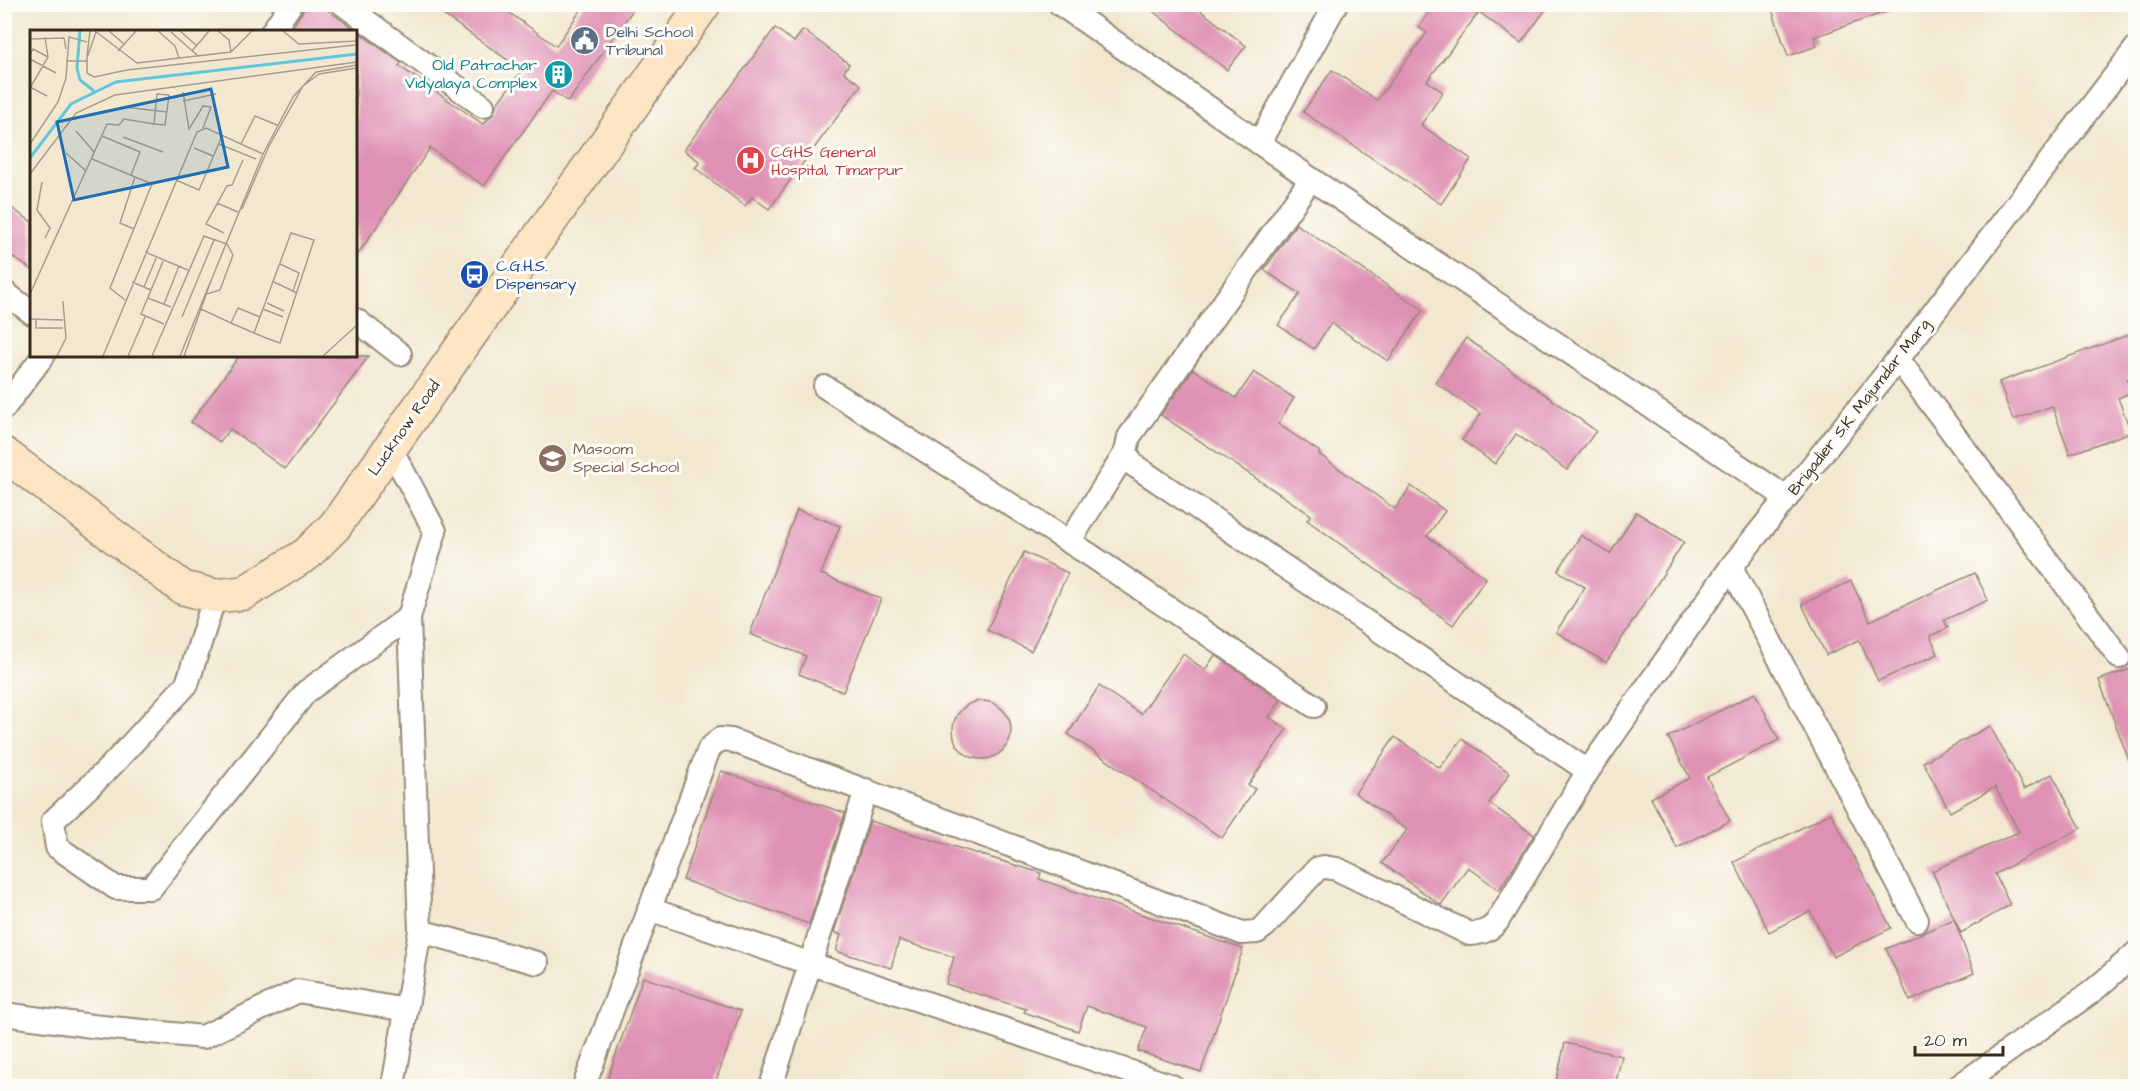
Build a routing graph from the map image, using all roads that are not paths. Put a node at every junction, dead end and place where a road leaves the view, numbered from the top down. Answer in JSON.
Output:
{"nodes":[{"id":1,"x":291,"y":4,"type":"edge"},
{"id":2,"x":343,"y":4,"type":"edge"},
{"id":3,"x":704,"y":4,"type":"edge"},
{"id":4,"x":1060,"y":4,"type":"edge"},
{"id":5,"x":1336,"y":4,"type":"edge"},
{"id":6,"x":273,"y":30,"type":"edge"},
{"id":7,"x":2136,"y":48,"type":"edge"},
{"id":8,"x":483,"y":106,"type":"dead end"},
{"id":9,"x":1258,"y":143,"type":"junction"},
{"id":10,"x":1311,"y":179,"type":"junction"},
{"id":11,"x":4,"y":292,"type":"edge"},
{"id":12,"x":30,"y":312,"type":"edge"},
{"id":13,"x":357,"y":321,"type":"edge"},
{"id":14,"x":400,"y":354,"type":"dead end"},
{"id":15,"x":42,"y":357,"type":"edge"},
{"id":16,"x":1898,"y":359,"type":"junction"},
{"id":17,"x":825,"y":387,"type":"dead end"},
{"id":18,"x":4,"y":408,"type":"edge"},
{"id":19,"x":390,"y":447,"type":"junction"},
{"id":20,"x":1126,"y":452,"type":"junction"},
{"id":21,"x":4,"y":454,"type":"edge"},
{"id":22,"x":1787,"y":498,"type":"junction"},
{"id":23,"x":1069,"y":542,"type":"junction"},
{"id":24,"x":1731,"y":567,"type":"junction"},
{"id":25,"x":215,"y":596,"type":"junction"},
{"id":26,"x":409,"y":617,"type":"junction"},
{"id":27,"x":2119,"y":657,"type":"dead end"},
{"id":28,"x":1314,"y":706,"type":"dead end"},
{"id":29,"x":1588,"y":771,"type":"junction"},
{"id":30,"x":866,"y":790,"type":"junction"},
{"id":31,"x":649,"y":909,"type":"junction"},
{"id":32,"x":1917,"y":920,"type":"dead end"},
{"id":33,"x":420,"y":931,"type":"junction"},
{"id":34,"x":2136,"y":953,"type":"edge"},
{"id":35,"x":537,"y":963,"type":"dead end"},
{"id":36,"x":811,"y":965,"type":"junction"},
{"id":37,"x":406,"y":1010,"type":"junction"},
{"id":38,"x":4,"y":1014,"type":"edge"},
{"id":39,"x":393,"y":1086,"type":"edge"},
{"id":40,"x":584,"y":1086,"type":"edge"},
{"id":41,"x":771,"y":1086,"type":"edge"},
{"id":42,"x":1172,"y":1086,"type":"edge"},
{"id":43,"x":1959,"y":1086,"type":"edge"}],
"edges":[{"from":1,"to":6,"type":"street"},
{"from":2,"to":8,"type":"street"},
{"from":3,"to":19,"type":"street","name":"Lucknow Road"},
{"from":4,"to":9,"type":"street"},
{"from":5,"to":9,"type":"street"},
{"from":7,"to":16,"type":"street","name":"Brigadier S.K. Majumdar Marg"},
{"from":9,"to":10,"type":"street"},
{"from":10,"to":20,"type":"street"},
{"from":10,"to":22,"type":"street"},
{"from":11,"to":12,"type":"street"},
{"from":13,"to":14,"type":"street"},
{"from":15,"to":18,"type":"street"},
{"from":16,"to":22,"type":"street","name":"Brigadier S.K. Majumdar Marg"},
{"from":16,"to":27,"type":"street"},
{"from":17,"to":23,"type":"street"},
{"from":19,"to":25,"type":"street","name":"Lucknow Road"},
{"from":19,"to":26,"type":"street"},
{"from":20,"to":23,"type":"street"},
{"from":20,"to":29,"type":"street"},
{"from":21,"to":25,"type":"street","name":"Lucknow Road"},
{"from":22,"to":24,"type":"street","name":"Brigadier S.K. Majumdar Marg"},
{"from":23,"to":28,"type":"street"},
{"from":24,"to":29,"type":"street","name":"Brigadier S.K. Majumdar Marg"},
{"from":24,"to":32,"type":"street"},
{"from":25,"to":26,"type":"street"},
{"from":26,"to":33,"type":"street"},
{"from":29,"to":30,"type":"street","name":"Brigadier S.K. Majumdar Marg"},
{"from":30,"to":31,"type":"street"},
{"from":30,"to":36,"type":"street"},
{"from":31,"to":36,"type":"street"},
{"from":31,"to":40,"type":"street"},
{"from":33,"to":35,"type":"street"},
{"from":33,"to":37,"type":"street"},
{"from":34,"to":43,"type":"street"},
{"from":36,"to":41,"type":"street"},
{"from":36,"to":42,"type":"street"},
{"from":37,"to":38,"type":"street"},
{"from":37,"to":39,"type":"street"}]}
